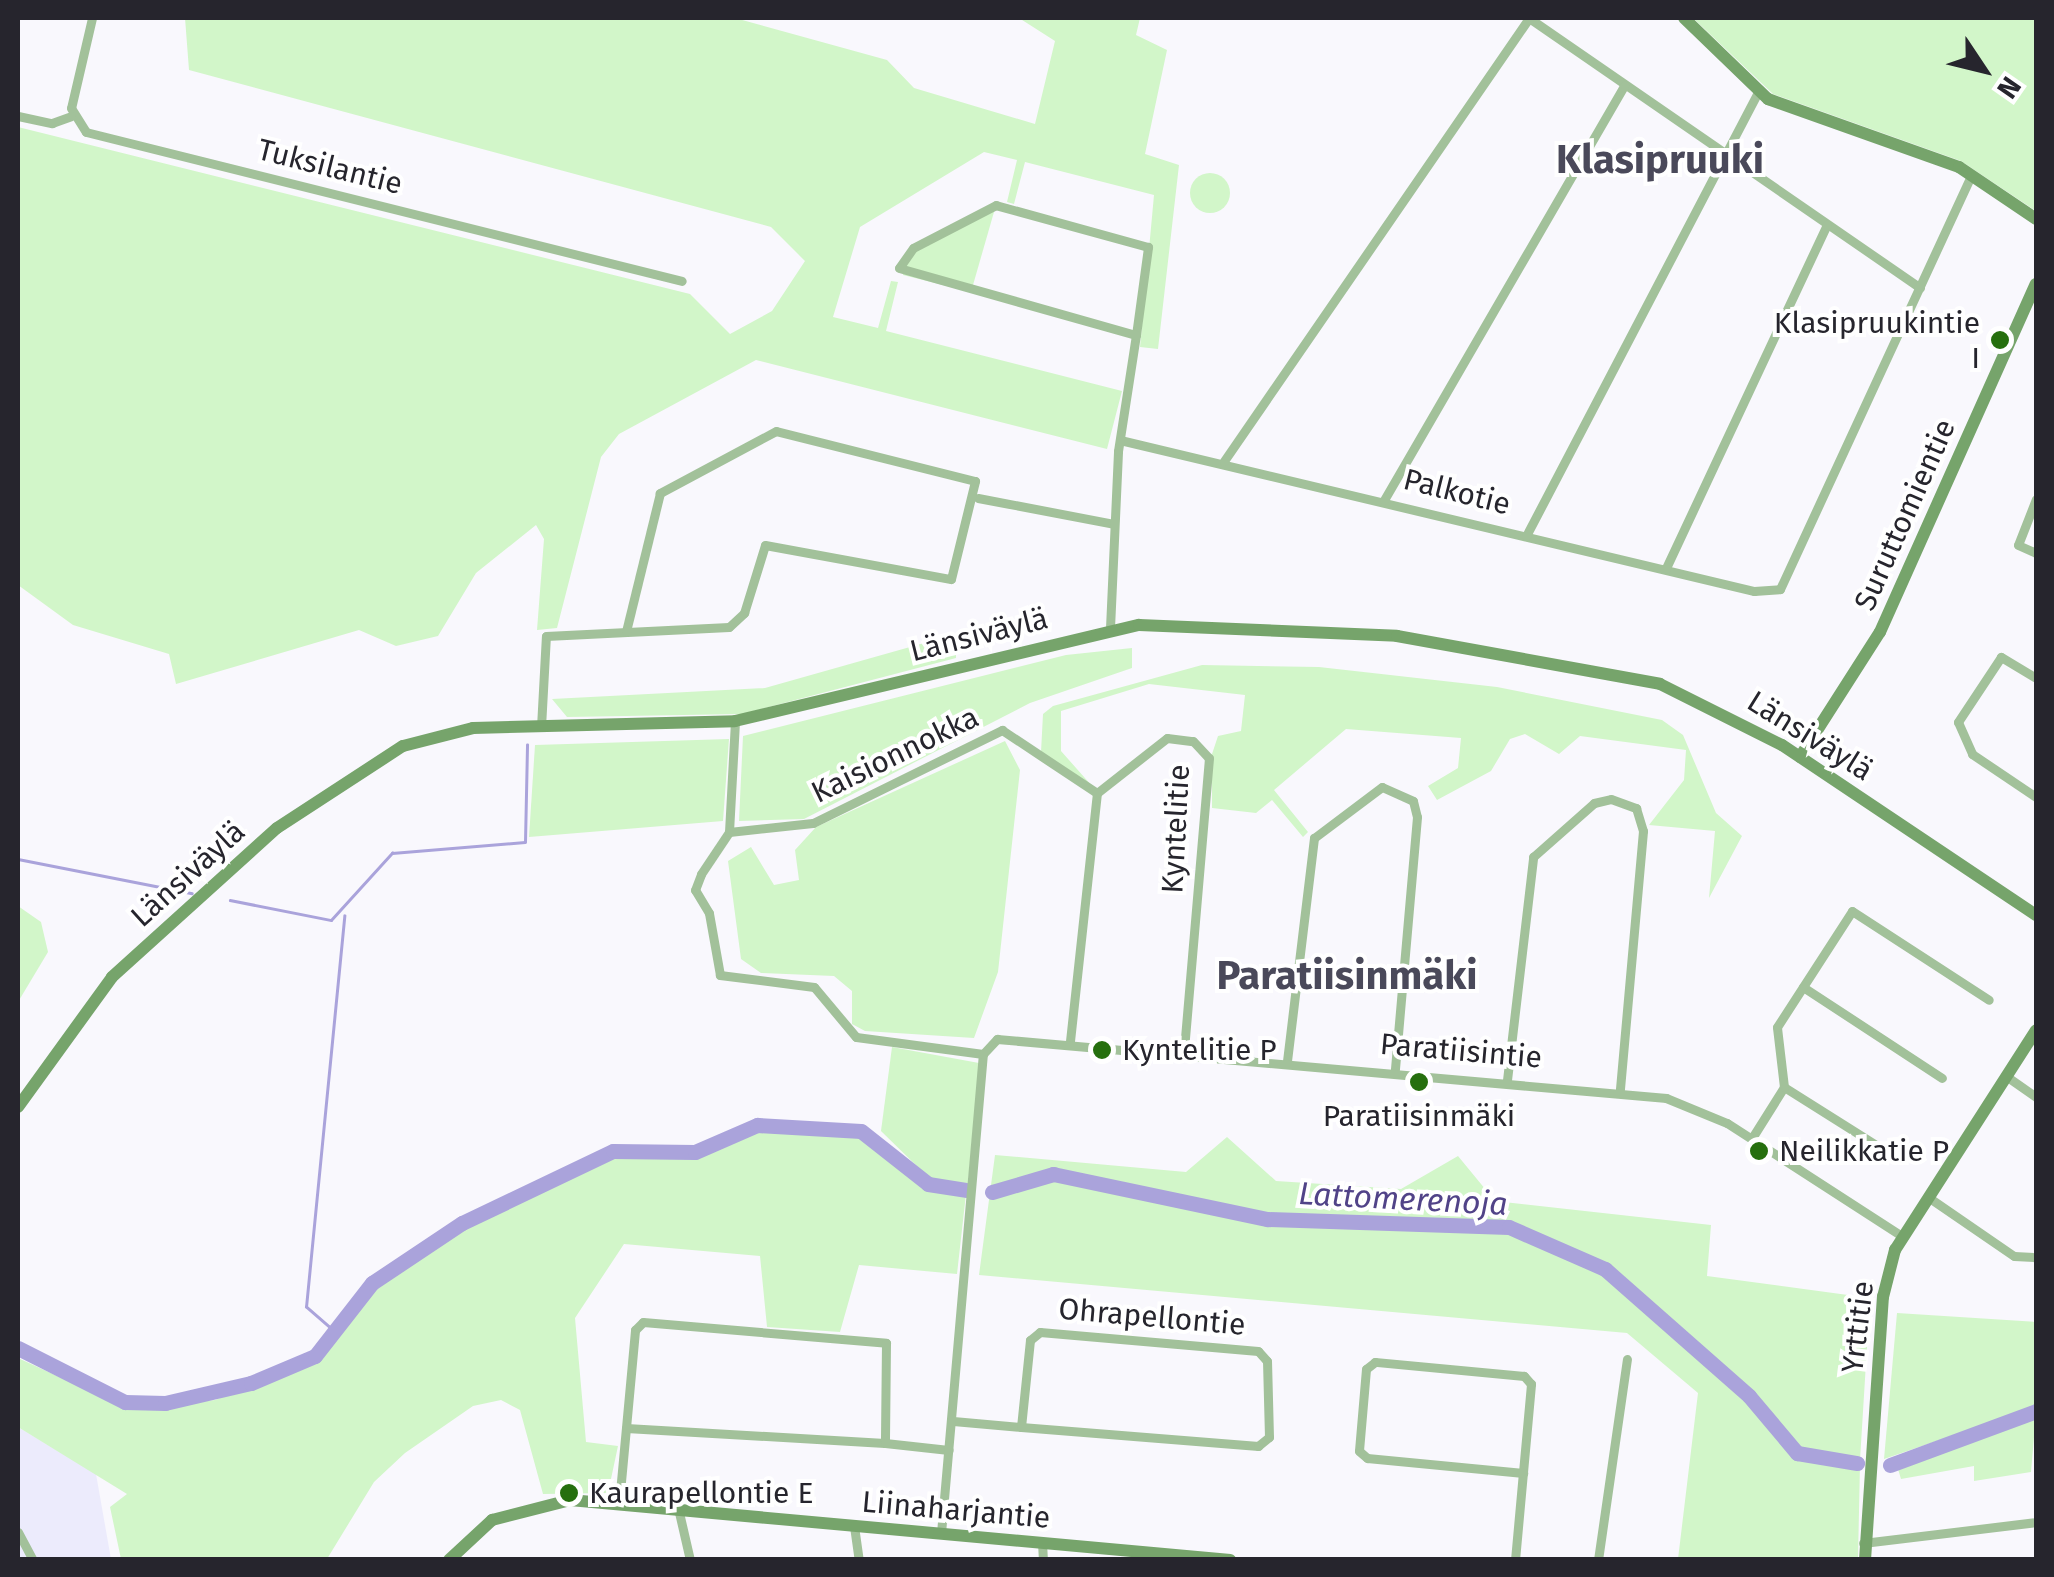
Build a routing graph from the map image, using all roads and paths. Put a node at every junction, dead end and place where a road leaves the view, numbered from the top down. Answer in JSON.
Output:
{"nodes":[{"id":1,"x":92,"y":18,"type":"edge"},
{"id":2,"x":1529,"y":18,"type":"edge"},
{"id":3,"x":1684,"y":18,"type":"edge"},
{"id":4,"x":1624,"y":86,"type":"junction"},
{"id":5,"x":1758,"y":92,"type":"junction"},
{"id":6,"x":18,"y":116,"type":"edge"},
{"id":7,"x":71,"y":116,"type":"junction"},
{"id":8,"x":1724,"y":154,"type":"junction"},
{"id":9,"x":1972,"y":175,"type":"junction"},
{"id":10,"x":2036,"y":219,"type":"edge"},
{"id":11,"x":1827,"y":226,"type":"junction"},
{"id":12,"x":682,"y":281,"type":"dead end"},
{"id":13,"x":2036,"y":284,"type":"edge"},
{"id":14,"x":1920,"y":288,"type":"junction"},
{"id":15,"x":1136,"y":335,"type":"junction"},
{"id":16,"x":1120,"y":440,"type":"junction"},
{"id":17,"x":1224,"y":461,"type":"junction"},
{"id":18,"x":978,"y":498,"type":"junction"},
{"id":19,"x":2036,"y":499,"type":"edge"},
{"id":20,"x":1384,"y":500,"type":"junction"},
{"id":21,"x":1114,"y":524,"type":"junction"},
{"id":22,"x":1526,"y":536,"type":"junction"},
{"id":23,"x":2036,"y":553,"type":"edge"},
{"id":24,"x":1666,"y":568,"type":"junction"},
{"id":25,"x":1110,"y":628,"type":"junction"},
{"id":26,"x":626,"y":631,"type":"junction"},
{"id":27,"x":2036,"y":678,"type":"edge"},
{"id":28,"x":735,"y":720,"type":"junction"},
{"id":29,"x":542,"y":727,"type":"junction"},
{"id":30,"x":1800,"y":756,"type":"junction"},
{"id":31,"x":1097,"y":793,"type":"junction"},
{"id":32,"x":2036,"y":797,"type":"edge"},
{"id":33,"x":729,"y":832,"type":"junction"},
{"id":34,"x":2036,"y":915,"type":"edge"},
{"id":35,"x":1803,"y":988,"type":"junction"},
{"id":36,"x":1989,"y":1000,"type":"dead end"},
{"id":37,"x":2036,"y":1030,"type":"edge"},
{"id":38,"x":1070,"y":1040,"type":"junction"},
{"id":39,"x":1184,"y":1052,"type":"junction"},
{"id":40,"x":983,"y":1054,"type":"junction"},
{"id":41,"x":1287,"y":1061,"type":"junction"},
{"id":42,"x":1395,"y":1070,"type":"junction"},
{"id":43,"x":2006,"y":1076,"type":"junction"},
{"id":44,"x":1942,"y":1078,"type":"dead end"},
{"id":45,"x":1507,"y":1080,"type":"junction"},
{"id":46,"x":1784,"y":1086,"type":"junction"},
{"id":47,"x":1620,"y":1091,"type":"junction"},
{"id":48,"x":2036,"y":1097,"type":"edge"},
{"id":49,"x":18,"y":1107,"type":"edge"},
{"id":50,"x":1752,"y":1138,"type":"junction"},
{"id":51,"x":1892,"y":1155,"type":"dead end"},
{"id":52,"x":1928,"y":1197,"type":"junction"},
{"id":53,"x":1903,"y":1237,"type":"junction"},
{"id":54,"x":2036,"y":1257,"type":"edge"},
{"id":55,"x":1628,"y":1359,"type":"dead end"},
{"id":56,"x":953,"y":1421,"type":"junction"},
{"id":57,"x":1021,"y":1427,"type":"junction"},
{"id":58,"x":626,"y":1428,"type":"junction"},
{"id":59,"x":885,"y":1444,"type":"junction"},
{"id":60,"x":949,"y":1450,"type":"junction"},
{"id":61,"x":1523,"y":1473,"type":"junction"},
{"id":62,"x":619,"y":1503,"type":"junction"},
{"id":63,"x":678,"y":1508,"type":"junction"},
{"id":64,"x":2036,"y":1522,"type":"edge"},
{"id":65,"x":854,"y":1526,"type":"junction"},
{"id":66,"x":18,"y":1532,"type":"edge"},
{"id":67,"x":941,"y":1533,"type":"junction"},
{"id":68,"x":1042,"y":1542,"type":"junction"},
{"id":69,"x":1863,"y":1554,"type":"edge"},
{"id":70,"x":33,"y":1560,"type":"edge"},
{"id":71,"x":450,"y":1560,"type":"edge"},
{"id":72,"x":690,"y":1560,"type":"edge"},
{"id":73,"x":860,"y":1560,"type":"edge"},
{"id":74,"x":1044,"y":1560,"type":"edge"},
{"id":75,"x":1230,"y":1560,"type":"edge"},
{"id":76,"x":1515,"y":1560,"type":"edge"},
{"id":77,"x":1598,"y":1560,"type":"edge"}],
"edges":[{"from":1,"to":7,"type":"street"},
{"from":2,"to":4,"type":"street"},
{"from":2,"to":17,"type":"street"},
{"from":3,"to":5,"type":"main road"},
{"from":4,"to":8,"type":"street"},
{"from":4,"to":20,"type":"street"},
{"from":5,"to":8,"type":"street"},
{"from":5,"to":9,"type":"main road"},
{"from":6,"to":7,"type":"street"},
{"from":7,"to":12,"type":"street","name":"Tuksilantie"},
{"from":8,"to":11,"type":"street"},
{"from":8,"to":22,"type":"street"},
{"from":9,"to":10,"type":"main road"},
{"from":9,"to":14,"type":"street"},
{"from":11,"to":14,"type":"street"},
{"from":11,"to":24,"type":"street"},
{"from":13,"to":30,"type":"main road","name":"Suruttomientie"},
{"from":14,"to":24,"type":"street","name":"Palkotie"},
{"from":15,"to":15,"type":"street"},
{"from":15,"to":16,"type":"street"},
{"from":16,"to":17,"type":"street","name":"Palkotie"},
{"from":16,"to":21,"type":"street"},
{"from":17,"to":20,"type":"street","name":"Palkotie"},
{"from":18,"to":21,"type":"street"},
{"from":18,"to":26,"type":"street"},
{"from":18,"to":26,"type":"street"},
{"from":19,"to":23,"type":"street"},
{"from":20,"to":22,"type":"street","name":"Palkotie"},
{"from":21,"to":25,"type":"street"},
{"from":22,"to":24,"type":"street","name":"Palkotie"},
{"from":25,"to":28,"type":"main road","name":"Länsiväylä"},
{"from":25,"to":30,"type":"main road","name":"Länsiväylä"},
{"from":26,"to":29,"type":"street"},
{"from":27,"to":32,"type":"street"},
{"from":28,"to":29,"type":"main road","name":"Länsiväylä"},
{"from":28,"to":33,"type":"street"},
{"from":29,"to":49,"type":"main road","name":"Länsiväylä"},
{"from":30,"to":34,"type":"main road","name":"Länsiväylä"},
{"from":31,"to":33,"type":"street","name":"Kaisionnokka"},
{"from":31,"to":38,"type":"street"},
{"from":31,"to":39,"type":"street","name":"Kyntelitie"},
{"from":33,"to":40,"type":"street"},
{"from":35,"to":36,"type":"street"},
{"from":35,"to":44,"type":"street"},
{"from":35,"to":46,"type":"street"},
{"from":37,"to":43,"type":"main road","name":"Yrttitie"},
{"from":38,"to":39,"type":"street","name":"Paratiisintie"},
{"from":38,"to":40,"type":"street","name":"Paratiisintie"},
{"from":39,"to":41,"type":"street","name":"Paratiisintie"},
{"from":40,"to":56,"type":"street"},
{"from":41,"to":42,"type":"street","name":"Paratiisintie"},
{"from":41,"to":42,"type":"street"},
{"from":42,"to":45,"type":"street","name":"Paratiisintie"},
{"from":43,"to":48,"type":"street"},
{"from":43,"to":52,"type":"main road","name":"Yrttitie"},
{"from":45,"to":47,"type":"street","name":"Paratiisintie"},
{"from":45,"to":47,"type":"street"},
{"from":46,"to":50,"type":"street"},
{"from":46,"to":51,"type":"street"},
{"from":47,"to":50,"type":"street","name":"Paratiisintie"},
{"from":50,"to":53,"type":"street","name":"Paratiisintie"},
{"from":52,"to":53,"type":"main road","name":"Yrttitie"},
{"from":52,"to":54,"type":"street"},
{"from":53,"to":69,"type":"main road","name":"Yrttitie"},
{"from":55,"to":77,"type":"street"},
{"from":56,"to":57,"type":"street","name":"Ohrapellontie"},
{"from":56,"to":60,"type":"street"},
{"from":57,"to":57,"type":"street","name":"Ohrapellontie"},
{"from":58,"to":59,"type":"street"},
{"from":58,"to":59,"type":"street"},
{"from":58,"to":62,"type":"street"},
{"from":59,"to":60,"type":"street"},
{"from":60,"to":67,"type":"street"},
{"from":61,"to":61,"type":"street"},
{"from":61,"to":76,"type":"street"},
{"from":62,"to":63,"type":"main road","name":"Liinaharjantie"},
{"from":62,"to":71,"type":"main road","name":"Liinaharjantie"},
{"from":63,"to":65,"type":"main road","name":"Liinaharjantie"},
{"from":63,"to":72,"type":"street"},
{"from":64,"to":69,"type":"street"},
{"from":65,"to":67,"type":"main road","name":"Liinaharjantie"},
{"from":65,"to":73,"type":"street"},
{"from":66,"to":70,"type":"street"},
{"from":67,"to":68,"type":"main road","name":"Liinaharjantie"},
{"from":68,"to":74,"type":"street"},
{"from":68,"to":75,"type":"main road","name":"Liinaharjantie"}]}
